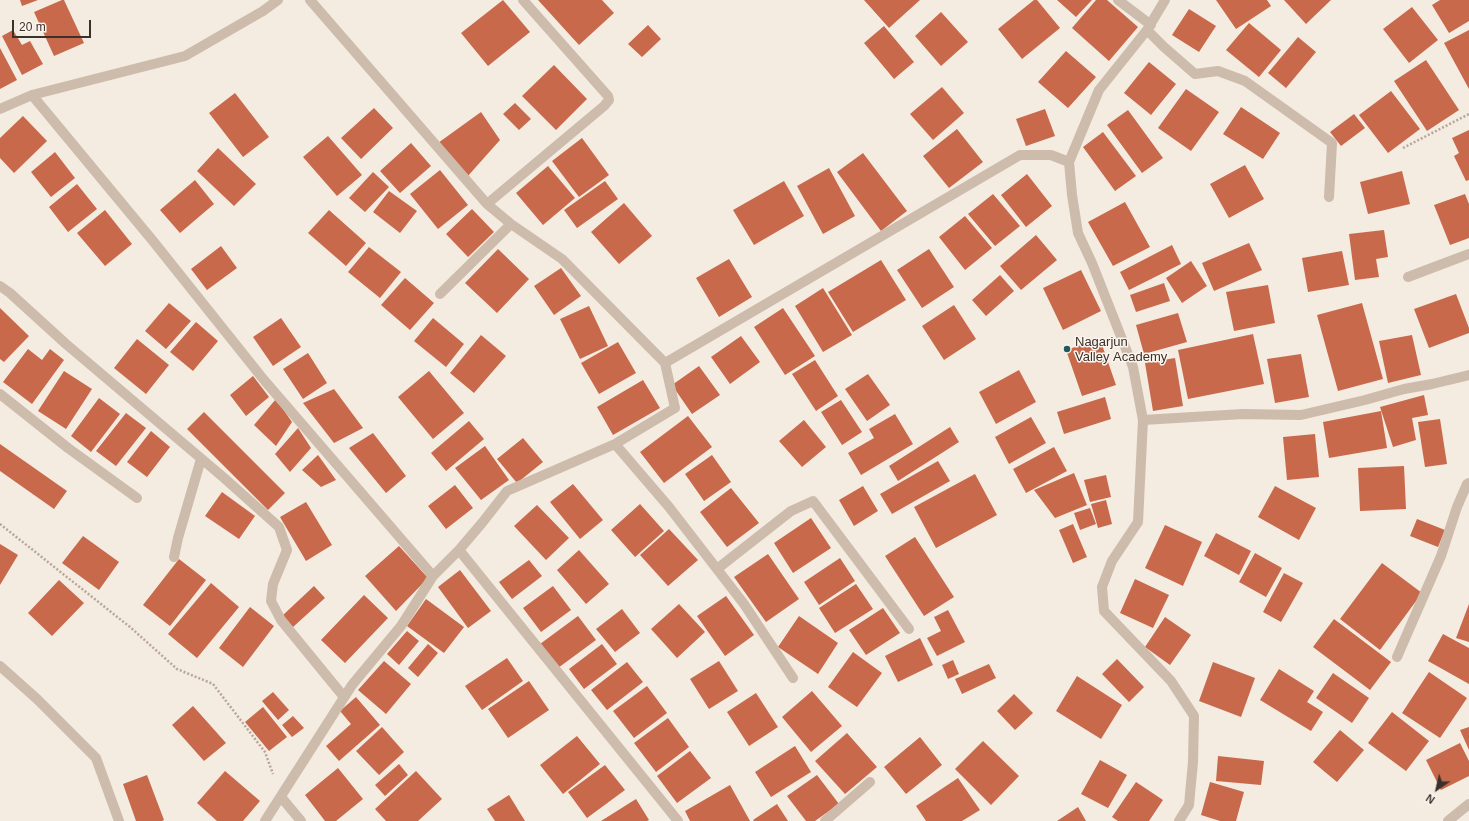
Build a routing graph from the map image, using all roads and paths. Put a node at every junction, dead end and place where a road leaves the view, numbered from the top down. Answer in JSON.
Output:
{"nodes":[{"id":1,"x":278,"y":0,"type":"edge"},
{"id":2,"x":310,"y":0,"type":"edge"},
{"id":3,"x":523,"y":0,"type":"edge"},
{"id":4,"x":1118,"y":0,"type":"edge"},
{"id":5,"x":1165,"y":0,"type":"edge"},
{"id":6,"x":1149,"y":27,"type":"junction"},
{"id":7,"x":32,"y":95,"type":"junction"},
{"id":8,"x":0,"y":109,"type":"edge"},
{"id":9,"x":1469,"y":114,"type":"edge"},
{"id":10,"x":1403,"y":148,"type":"dead end"},
{"id":11,"x":1069,"y":162,"type":"junction"},
{"id":12,"x":1329,"y":197,"type":"dead end"},
{"id":13,"x":487,"y":204,"type":"junction"},
{"id":14,"x":511,"y":224,"type":"junction"},
{"id":15,"x":1469,"y":254,"type":"edge"},
{"id":16,"x":1408,"y":277,"type":"dead end"},
{"id":17,"x":0,"y":286,"type":"edge"},
{"id":18,"x":440,"y":294,"type":"dead end"},
{"id":19,"x":665,"y":364,"type":"junction"},
{"id":20,"x":1469,"y":376,"type":"edge"},
{"id":21,"x":0,"y":394,"type":"edge"},
{"id":22,"x":1143,"y":420,"type":"junction"},
{"id":23,"x":615,"y":444,"type":"junction"},
{"id":24,"x":201,"y":459,"type":"junction"},
{"id":25,"x":1469,"y":483,"type":"edge"},
{"id":26,"x":137,"y":498,"type":"dead end"},
{"id":27,"x":0,"y":524,"type":"edge"},
{"id":28,"x":459,"y":550,"type":"junction"},
{"id":29,"x":174,"y":557,"type":"dead end"},
{"id":30,"x":717,"y":569,"type":"junction"},
{"id":31,"x":432,"y":576,"type":"junction"},
{"id":32,"x":909,"y":629,"type":"dead end"},
{"id":33,"x":1397,"y":657,"type":"dead end"},
{"id":34,"x":0,"y":666,"type":"edge"},
{"id":35,"x":793,"y":678,"type":"dead end"},
{"id":36,"x":344,"y":697,"type":"junction"},
{"id":37,"x":870,"y":782,"type":"dead end"},
{"id":38,"x":281,"y":797,"type":"junction"},
{"id":39,"x":1469,"y":804,"type":"edge"},
{"id":40,"x":119,"y":821,"type":"edge"},
{"id":41,"x":265,"y":821,"type":"edge"},
{"id":42,"x":301,"y":821,"type":"edge"},
{"id":43,"x":678,"y":821,"type":"edge"},
{"id":44,"x":826,"y":821,"type":"edge"},
{"id":45,"x":1179,"y":821,"type":"edge"},
{"id":46,"x":1448,"y":821,"type":"edge"}],
"edges":[{"from":1,"to":7,"type":"street"},
{"from":2,"to":13,"type":"street"},
{"from":3,"to":13,"type":"street"},
{"from":4,"to":6,"type":"street"},
{"from":5,"to":6,"type":"street"},
{"from":6,"to":11,"type":"street"},
{"from":6,"to":12,"type":"street"},
{"from":7,"to":8,"type":"street"},
{"from":7,"to":31,"type":"street"},
{"from":9,"to":10,"type":"path"},
{"from":11,"to":19,"type":"street"},
{"from":11,"to":22,"type":"street"},
{"from":13,"to":14,"type":"street"},
{"from":14,"to":18,"type":"street"},
{"from":14,"to":19,"type":"street"},
{"from":15,"to":16,"type":"street"},
{"from":17,"to":24,"type":"street"},
{"from":19,"to":23,"type":"street"},
{"from":20,"to":22,"type":"street"},
{"from":21,"to":26,"type":"street"},
{"from":22,"to":45,"type":"street"},
{"from":23,"to":28,"type":"street"},
{"from":23,"to":30,"type":"street"},
{"from":24,"to":29,"type":"street"},
{"from":24,"to":36,"type":"street"},
{"from":25,"to":33,"type":"street"},
{"from":27,"to":38,"type":"path"},
{"from":28,"to":31,"type":"street"},
{"from":28,"to":43,"type":"street"},
{"from":30,"to":32,"type":"street"},
{"from":30,"to":35,"type":"street"},
{"from":31,"to":36,"type":"street"},
{"from":34,"to":40,"type":"street"},
{"from":36,"to":38,"type":"street"},
{"from":37,"to":44,"type":"street"},
{"from":38,"to":41,"type":"street"},
{"from":38,"to":42,"type":"street"},
{"from":39,"to":46,"type":"street"}]}
